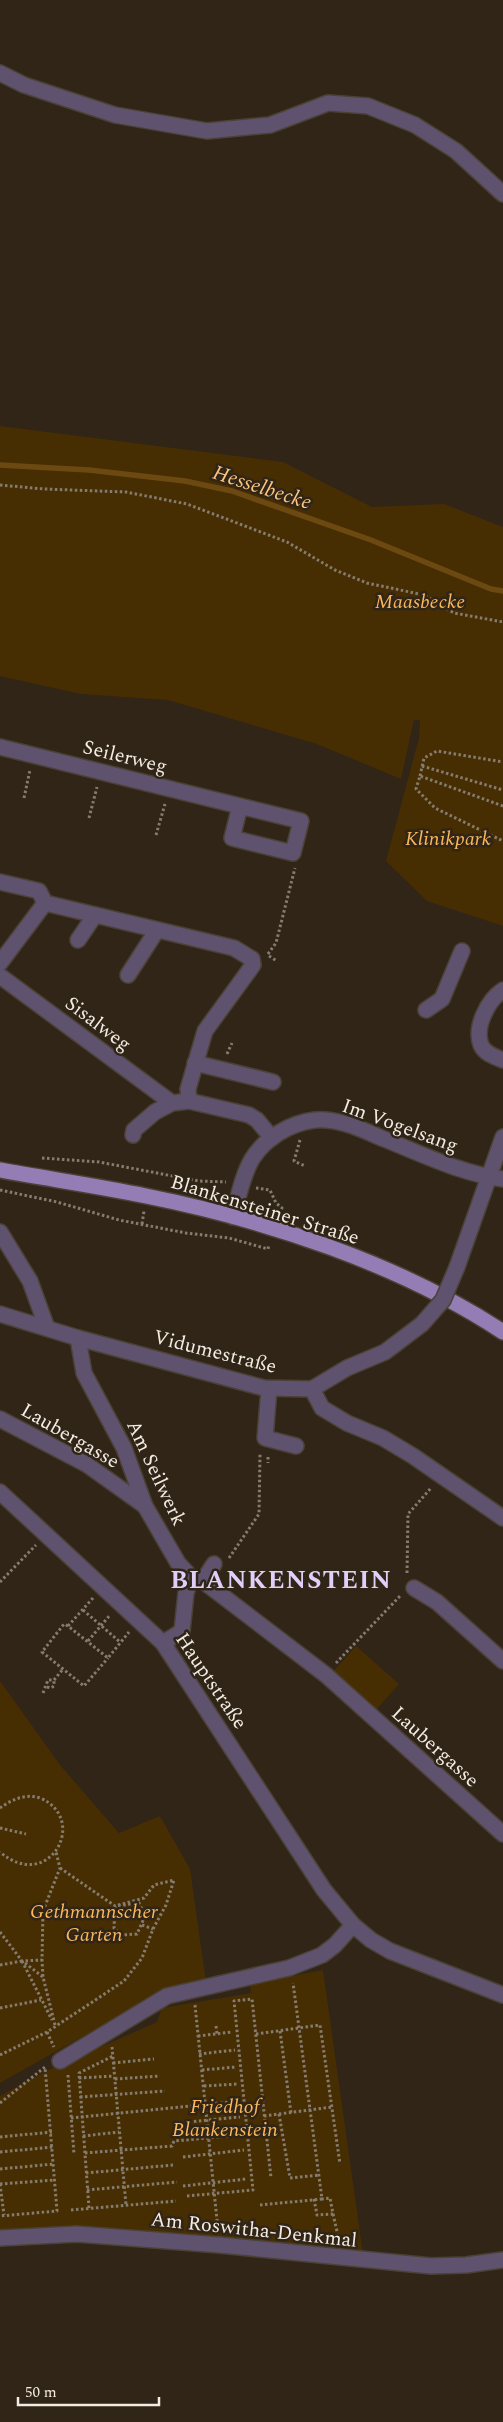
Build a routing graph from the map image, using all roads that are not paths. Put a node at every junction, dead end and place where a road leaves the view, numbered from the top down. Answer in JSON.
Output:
{"nodes":[{"id":1,"x":0,"y":73,"type":"edge"},
{"id":2,"x":503,"y":194,"type":"edge"},
{"id":3,"x":0,"y":747,"type":"edge"},
{"id":4,"x":240,"y":806,"type":"junction"},
{"id":5,"x":0,"y":882,"type":"edge"},
{"id":6,"x":45,"y":903,"type":"junction"},
{"id":7,"x":95,"y":915,"type":"junction"},
{"id":8,"x":157,"y":930,"type":"junction"},
{"id":9,"x":78,"y":940,"type":"dead end"},
{"id":10,"x":462,"y":951,"type":"dead end"},
{"id":11,"x":0,"y":963,"type":"edge"},
{"id":12,"x":128,"y":975,"type":"dead end"},
{"id":13,"x":0,"y":976,"type":"edge"},
{"id":14,"x":503,"y":990,"type":"edge"},
{"id":15,"x":426,"y":1010,"type":"dead end"},
{"id":16,"x":503,"y":1060,"type":"edge"},
{"id":17,"x":196,"y":1063,"type":"junction"},
{"id":18,"x":273,"y":1082,"type":"dead end"},
{"id":19,"x":189,"y":1101,"type":"junction"},
{"id":20,"x":172,"y":1103,"type":"junction"},
{"id":21,"x":133,"y":1135,"type":"dead end"},
{"id":22,"x":503,"y":1137,"type":"edge"},
{"id":23,"x":272,"y":1138,"type":"junction"},
{"id":24,"x":0,"y":1170,"type":"edge"},
{"id":25,"x":496,"y":1178,"type":"edge"},
{"id":26,"x":233,"y":1217,"type":"junction"},
{"id":27,"x":0,"y":1232,"type":"edge"},
{"id":28,"x":0,"y":1314,"type":"edge"},
{"id":29,"x":47,"y":1328,"type":"junction"},
{"id":30,"x":503,"y":1332,"type":"edge"},
{"id":31,"x":78,"y":1338,"type":"junction"},
{"id":32,"x":269,"y":1389,"type":"junction"},
{"id":33,"x":312,"y":1389,"type":"junction"},
{"id":34,"x":0,"y":1419,"type":"edge"},
{"id":35,"x":296,"y":1446,"type":"dead end"},
{"id":36,"x":0,"y":1492,"type":"edge"},
{"id":37,"x":145,"y":1506,"type":"junction"},
{"id":38,"x":503,"y":1518,"type":"edge"},
{"id":39,"x":214,"y":1564,"type":"dead end"},
{"id":40,"x":197,"y":1579,"type":"junction"},
{"id":41,"x":414,"y":1588,"type":"road end"},
{"id":42,"x":163,"y":1643,"type":"junction"},
{"id":43,"x":503,"y":1661,"type":"edge"},
{"id":44,"x":326,"y":1675,"type":"joint"},
{"id":45,"x":503,"y":1834,"type":"edge"},
{"id":46,"x":353,"y":1925,"type":"junction"},
{"id":47,"x":503,"y":1995,"type":"edge"},
{"id":48,"x":64,"y":2065,"type":"road end"},
{"id":49,"x":0,"y":2238,"type":"edge"},
{"id":50,"x":503,"y":2260,"type":"edge"}],
"edges":[{"from":1,"to":2,"type":"street"},
{"from":3,"to":4,"type":"street","name":"Seilerweg"},
{"from":4,"to":4,"type":"street","name":"Seilerweg"},
{"from":5,"to":6,"type":"street"},
{"from":6,"to":7,"type":"street"},
{"from":6,"to":11,"type":"street"},
{"from":7,"to":8,"type":"street"},
{"from":7,"to":9,"type":"street"},
{"from":8,"to":12,"type":"street"},
{"from":8,"to":17,"type":"street"},
{"from":10,"to":15,"type":"street"},
{"from":13,"to":20,"type":"street","name":"Sisalweg"},
{"from":14,"to":16,"type":"street"},
{"from":17,"to":18,"type":"street"},
{"from":17,"to":19,"type":"street"},
{"from":19,"to":20,"type":"street"},
{"from":19,"to":23,"type":"street"},
{"from":20,"to":21,"type":"street"},
{"from":22,"to":25,"type":"street"},
{"from":23,"to":25,"type":"street","name":"Im Vogelsang"},
{"from":23,"to":26,"type":"street","name":"Im Vogelsang"},
{"from":24,"to":26,"type":"main road","name":"Blankensteiner Straße"},
{"from":25,"to":33,"type":"street","bridge":true},
{"from":26,"to":30,"type":"main road","name":"Blankensteiner Straße"},
{"from":27,"to":29,"type":"street"},
{"from":28,"to":29,"type":"street","name":"Vidumestraße"},
{"from":29,"to":31,"type":"street","name":"Vidumestraße"},
{"from":31,"to":32,"type":"street","name":"Vidumestraße"},
{"from":31,"to":37,"type":"street","name":"Am Seilwerk"},
{"from":32,"to":33,"type":"street","name":"Vidumestraße"},
{"from":32,"to":35,"type":"street"},
{"from":33,"to":38,"type":"street"},
{"from":34,"to":37,"type":"street","name":"Laubergasse"},
{"from":36,"to":42,"type":"street","name":"Hauptstraße"},
{"from":37,"to":40,"type":"street","name":"Am Seilwerk"},
{"from":39,"to":40,"type":"street"},
{"from":40,"to":42,"type":"street"},
{"from":40,"to":44,"type":"street","name":"Am Seilwerk"},
{"from":41,"to":43,"type":"street"},
{"from":42,"to":46,"type":"street","name":"Hauptstraße"},
{"from":44,"to":45,"type":"street","name":"Laubergasse"},
{"from":46,"to":47,"type":"street","name":"Hauptstraße"},
{"from":46,"to":48,"type":"street"},
{"from":49,"to":50,"type":"street","name":"Am Roswitha-Denkmal"}]}
